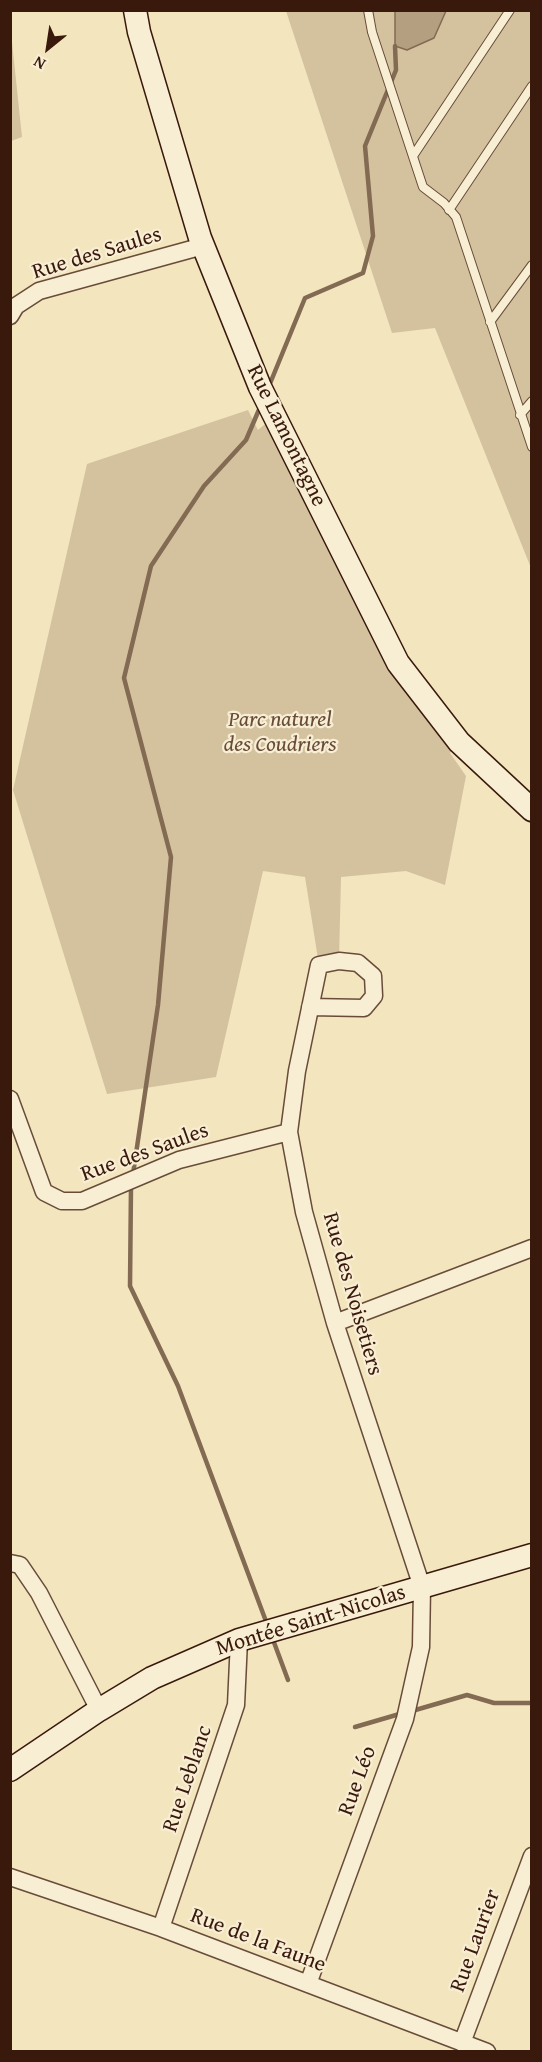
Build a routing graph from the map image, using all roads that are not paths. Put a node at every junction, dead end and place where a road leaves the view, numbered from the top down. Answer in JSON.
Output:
{"nodes":[{"id":1,"x":135,"y":10,"type":"edge"},
{"id":2,"x":368,"y":10,"type":"edge"},
{"id":3,"x":510,"y":10,"type":"edge"},
{"id":4,"x":531,"y":86,"type":"edge"},
{"id":5,"x":413,"y":156,"type":"junction"},
{"id":6,"x":449,"y":210,"type":"junction"},
{"id":7,"x":203,"y":246,"type":"junction"},
{"id":8,"x":531,"y":265,"type":"edge"},
{"id":9,"x":10,"y":316,"type":"edge"},
{"id":10,"x":490,"y":322,"type":"junction"},
{"id":11,"x":531,"y":401,"type":"edge"},
{"id":12,"x":520,"y":415,"type":"junction"},
{"id":13,"x":531,"y":447,"type":"edge"},
{"id":14,"x":531,"y":810,"type":"edge"},
{"id":15,"x":310,"y":1007,"type":"dead end"},
{"id":16,"x":10,"y":1098,"type":"edge"},
{"id":17,"x":289,"y":1132,"type":"junction"},
{"id":18,"x":531,"y":1248,"type":"edge"},
{"id":19,"x":335,"y":1323,"type":"junction"},
{"id":20,"x":531,"y":1555,"type":"edge"},
{"id":21,"x":10,"y":1563,"type":"edge"},
{"id":22,"x":422,"y":1587,"type":"junction"},
{"id":23,"x":239,"y":1640,"type":"junction"},
{"id":24,"x":99,"y":1710,"type":"junction"},
{"id":25,"x":10,"y":1770,"type":"edge"},
{"id":26,"x":531,"y":1856,"type":"edge"},
{"id":27,"x":10,"y":1877,"type":"edge"},
{"id":28,"x":161,"y":1928,"type":"junction"},
{"id":29,"x":308,"y":1984,"type":"junction"},
{"id":30,"x":462,"y":2043,"type":"junction"},
{"id":31,"x":487,"y":2052,"type":"edge"}],
"edges":[{"from":1,"to":7,"type":"street","name":"Rue Lamontagne"},
{"from":2,"to":5,"type":"lane"},
{"from":3,"to":5,"type":"lane"},
{"from":4,"to":6,"type":"lane"},
{"from":5,"to":6,"type":"lane"},
{"from":6,"to":10,"type":"lane"},
{"from":7,"to":9,"type":"street","name":"Rue des Saules"},
{"from":7,"to":14,"type":"street","name":"Rue Lamontagne"},
{"from":8,"to":10,"type":"lane"},
{"from":10,"to":12,"type":"lane"},
{"from":11,"to":12,"type":"lane"},
{"from":12,"to":13,"type":"lane"},
{"from":15,"to":17,"type":"street","name":"Rue des Noisetiers"},
{"from":16,"to":17,"type":"street","name":"Rue des Saules"},
{"from":17,"to":19,"type":"street","name":"Rue des Noisetiers"},
{"from":18,"to":19,"type":"street"},
{"from":19,"to":22,"type":"street","name":"Rue des Noisetiers"},
{"from":20,"to":22,"type":"street","name":"Montée Saint-Nicolas"},
{"from":21,"to":24,"type":"street"},
{"from":22,"to":23,"type":"street","name":"Montée Saint-Nicolas"},
{"from":22,"to":29,"type":"street","name":"Rue Léo"},
{"from":23,"to":24,"type":"street","name":"Montée Saint-Nicolas"},
{"from":23,"to":28,"type":"street","name":"Rue Leblanc"},
{"from":24,"to":25,"type":"street","name":"Montée Saint-Nicolas"},
{"from":26,"to":30,"type":"street","name":"Rue Laurier"},
{"from":27,"to":28,"type":"street","name":"Rue de la Faune"},
{"from":28,"to":29,"type":"street","name":"Rue de la Faune"},
{"from":29,"to":30,"type":"street","name":"Rue de la Faune"},
{"from":30,"to":31,"type":"street","name":"Rue de la Faune"}]}
